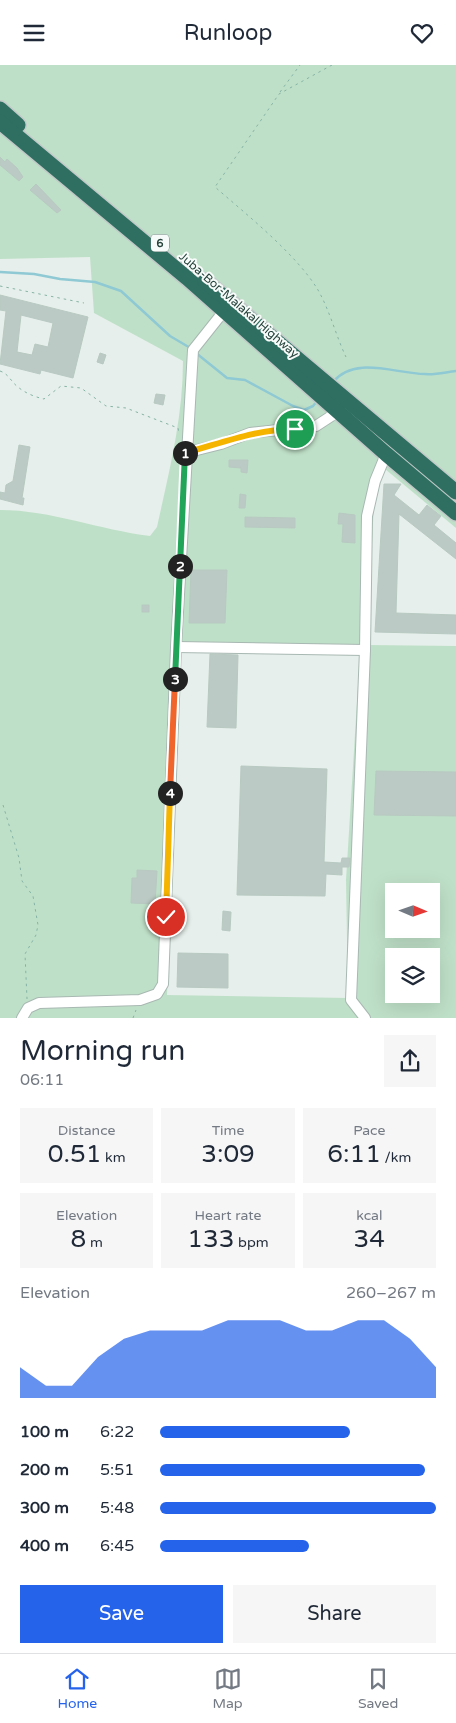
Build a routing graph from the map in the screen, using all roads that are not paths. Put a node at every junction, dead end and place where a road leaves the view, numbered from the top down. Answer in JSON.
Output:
{"nodes":[{"id":1,"x":0,"y":109,"type":"edge"},
{"id":2,"x":0,"y":122,"type":"edge"},
{"id":3,"x":224,"y":311,"type":"junction"},
{"id":4,"x":316,"y":383,"type":"junction"},
{"id":5,"x":337,"y":404,"type":"junction"},
{"id":6,"x":185,"y":453,"type":"junction"},
{"id":7,"x":386,"y":454,"type":"junction"},
{"id":8,"x":456,"y":493,"type":"edge"},
{"id":9,"x":456,"y":513,"type":"edge"},
{"id":10,"x":176,"y":647,"type":"junction"},
{"id":11,"x":365,"y":650,"type":"junction"},
{"id":12,"x":22,"y":1018,"type":"edge"},
{"id":13,"x":365,"y":1018,"type":"edge"}],
"edges":[{"from":1,"to":4,"type":"highway","name":"Juba-Bor-Malakal Highway","number":"6"},
{"from":2,"to":3,"type":"highway","name":"Juba-Bor-Malakal Highway","number":"6"},
{"from":3,"to":4,"type":"highway","name":"Juba-Bor-Malakal Highway","number":"6"},
{"from":3,"to":6,"type":"street"},
{"from":4,"to":5,"type":"highway","name":"Juba-Bor-Malakal Highway","number":"6"},
{"from":5,"to":6,"type":"street"},
{"from":5,"to":7,"type":"highway","name":"Juba-Bor-Malakal Highway","number":"6"},
{"from":5,"to":8,"type":"highway","name":"Juba-Bor-Malakal Highway","number":"6"},
{"from":6,"to":10,"type":"street"},
{"from":7,"to":9,"type":"highway","name":"Juba-Bor-Malakal Highway","number":"6"},
{"from":7,"to":11,"type":"street"},
{"from":10,"to":11,"type":"street"},
{"from":10,"to":12,"type":"street"},
{"from":11,"to":13,"type":"street"}]}
